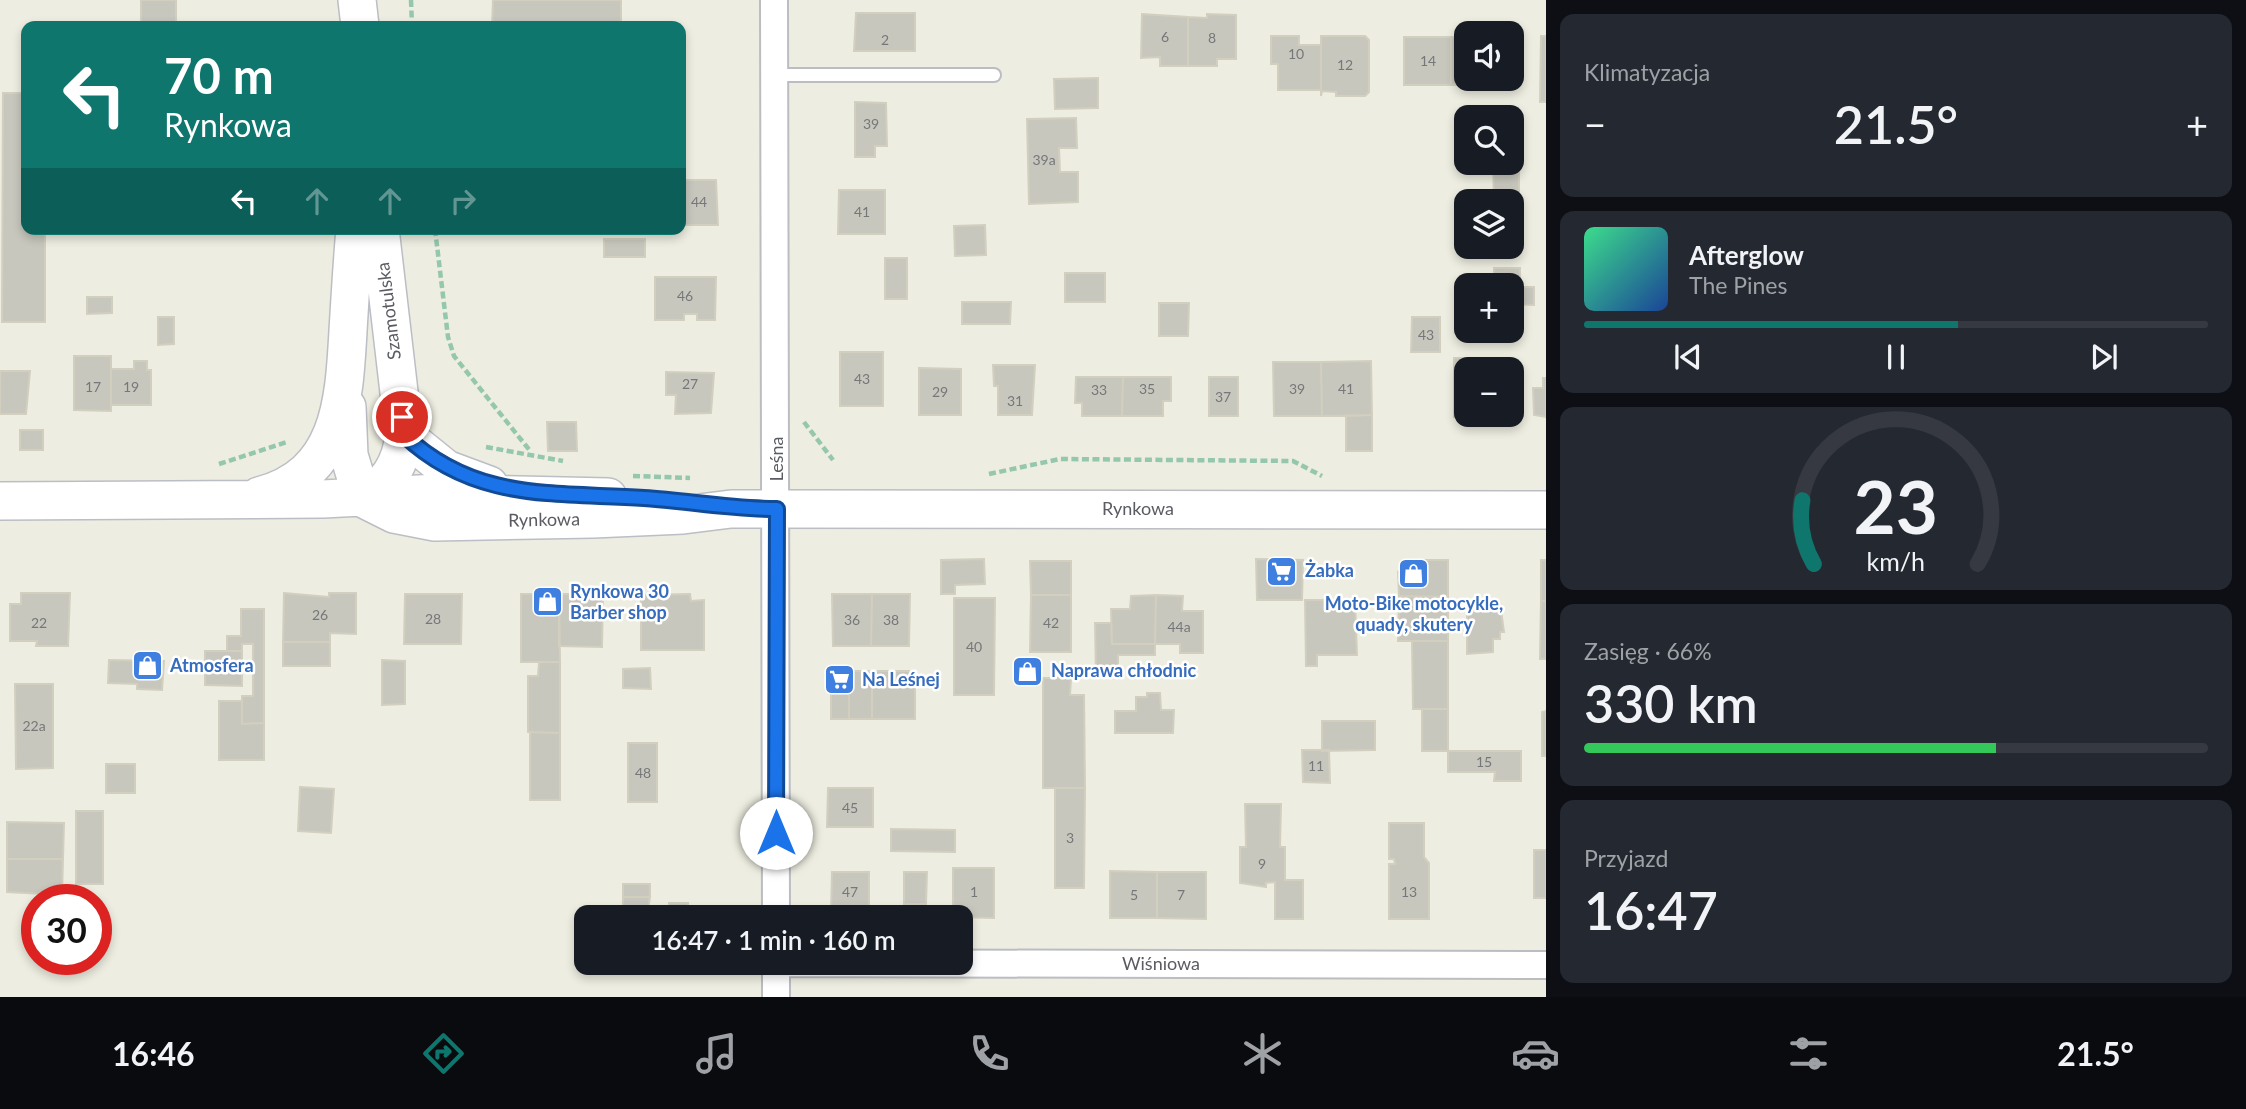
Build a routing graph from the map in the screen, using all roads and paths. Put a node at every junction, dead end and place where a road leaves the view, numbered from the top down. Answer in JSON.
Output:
{"nodes":[{"id":1,"x":357,"y":0,"type":"edge"},
{"id":2,"x":411,"y":0,"type":"edge"},
{"id":3,"x":774,"y":0,"type":"edge"},
{"id":4,"x":359,"y":21,"type":"edge"},
{"id":5,"x":412,"y":21,"type":"edge"},
{"id":6,"x":775,"y":75,"type":"junction"},
{"id":7,"x":994,"y":75,"type":"dead end"},
{"id":8,"x":355,"y":235,"type":"edge"},
{"id":9,"x":381,"y":235,"type":"edge"},
{"id":10,"x":436,"y":235,"type":"edge"},
{"id":11,"x":344,"y":396,"type":"junction"},
{"id":12,"x":800,"y":416,"type":"dead end"},
{"id":13,"x":404,"y":435,"type":"junction"},
{"id":14,"x":294,"y":440,"type":"dead end"},
{"id":15,"x":487,"y":446,"type":"dead end"},
{"id":16,"x":833,"y":460,"type":"dead end"},
{"id":17,"x":216,"y":465,"type":"dead end"},
{"id":18,"x":622,"y":475,"type":"dead end"},
{"id":19,"x":981,"y":476,"type":"dead end"},
{"id":20,"x":701,"y":477,"type":"dead end"},
{"id":21,"x":1326,"y":478,"type":"dead end"},
{"id":22,"x":540,"y":493,"type":"junction"},
{"id":23,"x":362,"y":498,"type":"junction"},
{"id":24,"x":250,"y":499,"type":"junction"},
{"id":25,"x":0,"y":501,"type":"edge"},
{"id":26,"x":731,"y":509,"type":"junction"},
{"id":27,"x":777,"y":509,"type":"junction"},
{"id":28,"x":1546,"y":510,"type":"edge"},
{"id":29,"x":776,"y":905,"type":"edge"},
{"id":30,"x":973,"y":964,"type":"edge"},
{"id":31,"x":1546,"y":965,"type":"edge"},
{"id":32,"x":776,"y":975,"type":"edge"},
{"id":33,"x":776,"y":997,"type":"edge"}],
"edges":[{"from":1,"to":4,"type":"street"},
{"from":2,"to":5,"type":"path"},
{"from":3,"to":6,"type":"street","name":"Leśna"},
{"from":6,"to":7,"type":"lane"},
{"from":6,"to":27,"type":"street","name":"Leśna"},
{"from":8,"to":11,"type":"street","name":"Szamotulska"},
{"from":9,"to":13,"type":"street","name":"Szamotulska"},
{"from":10,"to":15,"type":"path"},
{"from":11,"to":23,"type":"street","name":"Szamotulska"},
{"from":11,"to":24,"type":"street","name":"Szamotulska"},
{"from":12,"to":16,"type":"path"},
{"from":13,"to":22,"type":"street"},
{"from":13,"to":23,"type":"street","name":"Szamotulska"},
{"from":14,"to":17,"type":"path"},
{"from":18,"to":20,"type":"path"},
{"from":19,"to":21,"type":"path"},
{"from":22,"to":23,"type":"street","name":"Rynkowa"},
{"from":22,"to":26,"type":"street","name":"Rynkowa"},
{"from":23,"to":24,"type":"street","name":"Rynkowa"},
{"from":23,"to":26,"type":"street","name":"Rynkowa"},
{"from":24,"to":25,"type":"street","name":"Rynkowa"},
{"from":26,"to":27,"type":"street","name":"Rynkowa"},
{"from":27,"to":28,"type":"street","name":"Rynkowa"},
{"from":27,"to":29,"type":"street","name":"Leśna"},
{"from":30,"to":31,"type":"street","name":"Wiśniowa"},
{"from":32,"to":33,"type":"street"}]}
